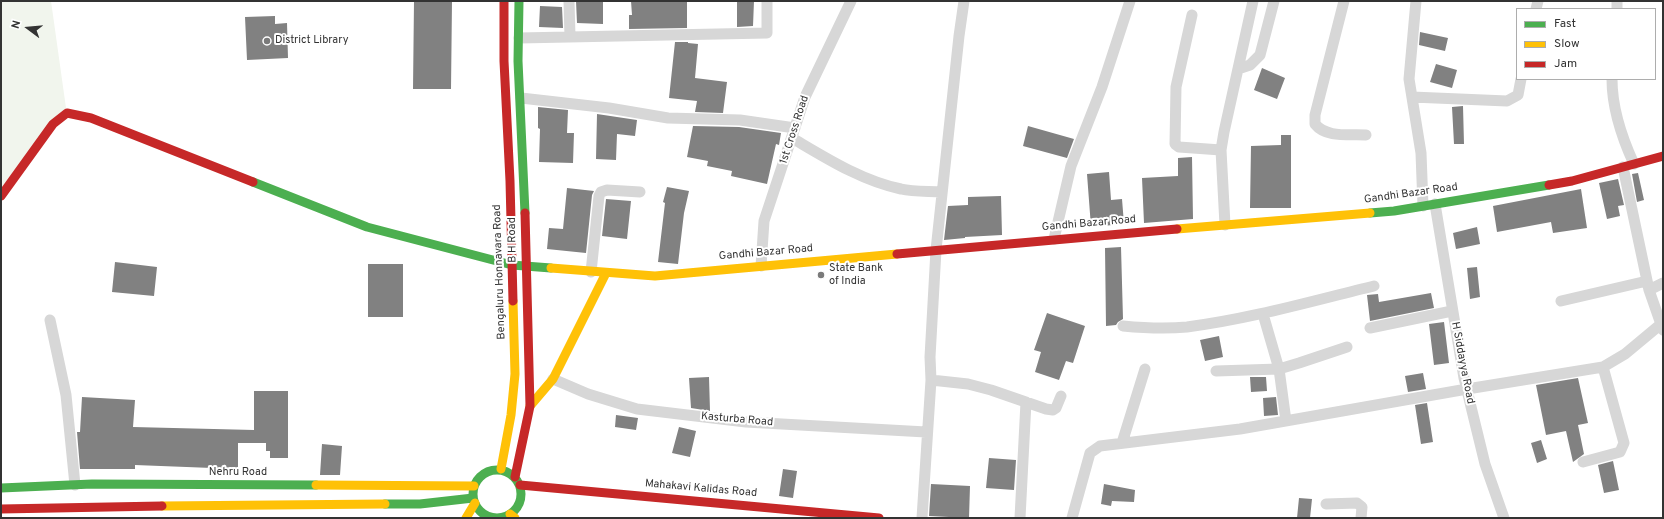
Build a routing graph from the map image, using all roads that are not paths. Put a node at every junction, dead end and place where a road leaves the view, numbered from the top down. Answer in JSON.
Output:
{"nodes":[{"id":1,"x":504,"y":1,"type":"edge"},
{"id":2,"x":519,"y":1,"type":"edge"},
{"id":3,"x":569,"y":1,"type":"edge"},
{"id":4,"x":767,"y":1,"type":"edge"},
{"id":5,"x":851,"y":1,"type":"edge"},
{"id":6,"x":964,"y":1,"type":"edge"},
{"id":7,"x":1130,"y":1,"type":"edge"},
{"id":8,"x":1253,"y":1,"type":"edge"},
{"id":9,"x":1274,"y":1,"type":"edge"},
{"id":10,"x":1344,"y":1,"type":"edge"},
{"id":11,"x":1416,"y":1,"type":"edge"},
{"id":12,"x":1192,"y":15,"type":"dead end"},
{"id":13,"x":570,"y":37,"type":"junction"},
{"id":14,"x":518,"y":38,"type":"junction"},
{"id":15,"x":1238,"y":69,"type":"junction"},
{"id":16,"x":1521,"y":80,"type":"edge"},
{"id":17,"x":1612,"y":80,"type":"edge"},
{"id":18,"x":1412,"y":97,"type":"junction"},
{"id":19,"x":521,"y":98,"type":"junction"},
{"id":20,"x":793,"y":133,"type":"junction"},
{"id":21,"x":1366,"y":135,"type":"dead end"},
{"id":22,"x":1221,"y":150,"type":"junction"},
{"id":23,"x":1663,"y":156,"type":"edge"},
{"id":24,"x":1634,"y":164,"type":"junction"},
{"id":25,"x":1623,"y":167,"type":"junction"},
{"id":26,"x":640,"y":192,"type":"dead end"},
{"id":27,"x":942,"y":192,"type":"junction"},
{"id":28,"x":1,"y":196,"type":"edge"},
{"id":29,"x":1435,"y":204,"type":"junction"},
{"id":30,"x":1423,"y":206,"type":"junction"},
{"id":31,"x":1225,"y":225,"type":"junction"},
{"id":32,"x":1054,"y":239,"type":"junction"},
{"id":33,"x":936,"y":250,"type":"junction"},
{"id":34,"x":512,"y":265,"type":"junction"},
{"id":35,"x":526,"y":266,"type":"junction"},
{"id":36,"x":761,"y":266,"type":"junction"},
{"id":37,"x":591,"y":272,"type":"junction"},
{"id":38,"x":606,"y":273,"type":"junction"},
{"id":39,"x":1663,"y":283,"type":"edge"},
{"id":40,"x":1374,"y":286,"type":"dead end"},
{"id":41,"x":1648,"y":286,"type":"junction"},
{"id":42,"x":1562,"y":301,"type":"dead end"},
{"id":43,"x":1452,"y":311,"type":"junction"},
{"id":44,"x":1263,"y":314,"type":"junction"},
{"id":45,"x":50,"y":320,"type":"dead end"},
{"id":46,"x":1123,"y":326,"type":"dead end"},
{"id":47,"x":1662,"y":327,"type":"edge"},
{"id":48,"x":1370,"y":328,"type":"dead end"},
{"id":49,"x":1347,"y":347,"type":"dead end"},
{"id":50,"x":1603,"y":367,"type":"junction"},
{"id":51,"x":1279,"y":368,"type":"junction"},
{"id":52,"x":1145,"y":369,"type":"dead end"},
{"id":53,"x":1216,"y":371,"type":"dead end"},
{"id":54,"x":553,"y":379,"type":"junction"},
{"id":55,"x":931,"y":380,"type":"junction"},
{"id":56,"x":1467,"y":389,"type":"junction"},
{"id":57,"x":1061,"y":396,"type":"dead end"},
{"id":58,"x":1026,"y":402,"type":"junction"},
{"id":59,"x":530,"y":406,"type":"junction"},
{"id":60,"x":1286,"y":421,"type":"junction"},
{"id":61,"x":926,"y":432,"type":"junction"},
{"id":62,"x":1122,"y":443,"type":"junction"},
{"id":63,"x":1583,"y":462,"type":"dead end"},
{"id":64,"x":501,"y":469,"type":"junction"},
{"id":65,"x":518,"y":481,"type":"junction"},
{"id":66,"x":75,"y":484,"type":"junction"},
{"id":67,"x":474,"y":486,"type":"junction"},
{"id":68,"x":1,"y":488,"type":"edge"},
{"id":69,"x":474,"y":500,"type":"junction"},
{"id":70,"x":410,"y":504,"type":"junction"},
{"id":71,"x":1326,"y":504,"type":"dead end"},
{"id":72,"x":88,"y":506,"type":"junction"},
{"id":73,"x":1,"y":508,"type":"edge"},
{"id":74,"x":418,"y":513,"type":"dead end"},
{"id":75,"x":507,"y":517,"type":"edge"},
{"id":76,"x":88,"y":518,"type":"edge"},
{"id":77,"x":466,"y":518,"type":"edge"},
{"id":78,"x":879,"y":518,"type":"edge"},
{"id":79,"x":922,"y":518,"type":"edge"},
{"id":80,"x":1020,"y":518,"type":"edge"},
{"id":81,"x":1072,"y":518,"type":"edge"},
{"id":82,"x":1361,"y":518,"type":"edge"},
{"id":83,"x":1504,"y":518,"type":"edge"}],
"edges":[{"from":1,"to":34,"type":"main road","name":"Bengaluru Honnavara Road"},
{"from":2,"to":14,"type":"main road","name":"B H Road"},
{"from":3,"to":13,"type":"street"},
{"from":4,"to":13,"type":"street"},
{"from":5,"to":20,"type":"street","name":"1st Cross Road"},
{"from":6,"to":27,"type":"street"},
{"from":7,"to":32,"type":"street"},
{"from":8,"to":15,"type":"street"},
{"from":9,"to":15,"type":"street"},
{"from":10,"to":21,"type":"street"},
{"from":11,"to":18,"type":"street"},
{"from":12,"to":22,"type":"street"},
{"from":13,"to":14,"type":"street"},
{"from":14,"to":19,"type":"main road","name":"B H Road"},
{"from":15,"to":22,"type":"street"},
{"from":16,"to":18,"type":"street"},
{"from":17,"to":24,"type":"street"},
{"from":18,"to":30,"type":"street"},
{"from":19,"to":20,"type":"street"},
{"from":19,"to":35,"type":"main road","name":"B H Road"},
{"from":20,"to":27,"type":"street"},
{"from":20,"to":36,"type":"street","name":"1st Cross Road"},
{"from":22,"to":31,"type":"street"},
{"from":23,"to":24,"type":"main road","name":"Gandhi Bazar Road"},
{"from":24,"to":25,"type":"main road","name":"Gandhi Bazar Road"},
{"from":25,"to":29,"type":"main road","name":"Gandhi Bazar Road"},
{"from":25,"to":41,"type":"street"},
{"from":26,"to":37,"type":"street"},
{"from":27,"to":33,"type":"street"},
{"from":28,"to":34,"type":"main road","name":"Gandhi Bazar Road"},
{"from":29,"to":30,"type":"main road","name":"Gandhi Bazar Road"},
{"from":29,"to":43,"type":"street","name":"H Siddayya Road"},
{"from":30,"to":31,"type":"main road","name":"Gandhi Bazar Road"},
{"from":31,"to":32,"type":"main road","name":"Gandhi Bazar Road"},
{"from":32,"to":33,"type":"main road","name":"Gandhi Bazar Road"},
{"from":33,"to":36,"type":"main road","name":"Gandhi Bazar Road"},
{"from":33,"to":55,"type":"street"},
{"from":34,"to":35,"type":"main road","name":"Gandhi Bazar Road"},
{"from":34,"to":64,"type":"main road","name":"Bengaluru Honnavara Road"},
{"from":35,"to":37,"type":"main road","name":"Gandhi Bazar Road"},
{"from":35,"to":59,"type":"main road","name":"B H Road"},
{"from":36,"to":38,"type":"main road","name":"Gandhi Bazar Road"},
{"from":37,"to":38,"type":"main road","name":"Gandhi Bazar Road"},
{"from":38,"to":54,"type":"main road"},
{"from":39,"to":41,"type":"street"},
{"from":40,"to":44,"type":"street"},
{"from":41,"to":42,"type":"street"},
{"from":41,"to":47,"type":"street"},
{"from":43,"to":48,"type":"street"},
{"from":43,"to":56,"type":"street","name":"H Siddayya Road"},
{"from":44,"to":46,"type":"street"},
{"from":44,"to":51,"type":"street"},
{"from":45,"to":66,"type":"street"},
{"from":47,"to":50,"type":"street"},
{"from":49,"to":51,"type":"street"},
{"from":50,"to":56,"type":"street"},
{"from":50,"to":63,"type":"street"},
{"from":51,"to":53,"type":"street"},
{"from":51,"to":60,"type":"street"},
{"from":52,"to":62,"type":"street"},
{"from":54,"to":59,"type":"main road"},
{"from":54,"to":61,"type":"street","name":"Kasturba Road"},
{"from":55,"to":58,"type":"street"},
{"from":55,"to":61,"type":"street"},
{"from":56,"to":60,"type":"street"},
{"from":56,"to":83,"type":"street","name":"H Siddayya Road"},
{"from":57,"to":58,"type":"street"},
{"from":58,"to":80,"type":"street"},
{"from":59,"to":65,"type":"main road","name":"B H Road"},
{"from":60,"to":62,"type":"street"},
{"from":61,"to":79,"type":"street"},
{"from":62,"to":81,"type":"street"},
{"from":64,"to":65,"type":"main road"},
{"from":64,"to":67,"type":"main road"},
{"from":65,"to":75,"type":"main road"},
{"from":65,"to":78,"type":"main road","name":"Mahakavi Kalidas Road"},
{"from":66,"to":67,"type":"main road","name":"Nehru Road"},
{"from":66,"to":68,"type":"main road","name":"Nehru Road"},
{"from":67,"to":69,"type":"main road"},
{"from":69,"to":70,"type":"main road"},
{"from":69,"to":75,"type":"main road"},
{"from":69,"to":77,"type":"main road"},
{"from":70,"to":72,"type":"main road"},
{"from":70,"to":74,"type":"main road"},
{"from":71,"to":82,"type":"street"},
{"from":72,"to":73,"type":"main road"},
{"from":72,"to":76,"type":"street"}]}
